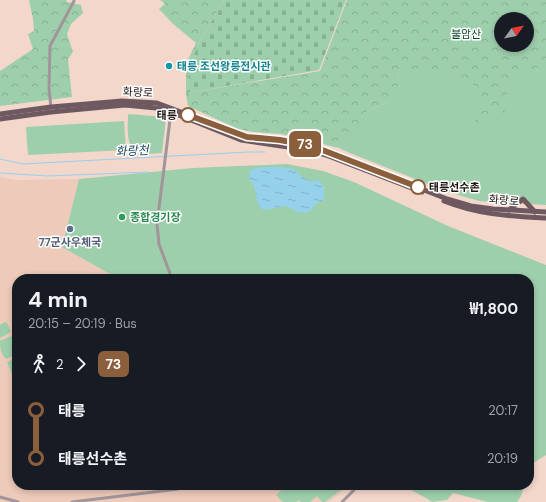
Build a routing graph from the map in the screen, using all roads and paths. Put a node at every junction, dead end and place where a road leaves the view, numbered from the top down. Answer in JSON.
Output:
{"nodes":[{"id":1,"x":74,"y":1,"type":"edge"},
{"id":2,"x":51,"y":110,"type":"junction"},
{"id":3,"x":171,"y":110,"type":"junction"},
{"id":4,"x":0,"y":114,"type":"edge"},
{"id":5,"x":0,"y":119,"type":"edge"},
{"id":6,"x":509,"y":210,"type":"junction"},
{"id":7,"x":546,"y":212,"type":"edge"},
{"id":8,"x":492,"y":214,"type":"junction"},
{"id":9,"x":535,"y":214,"type":"junction"},
{"id":10,"x":546,"y":216,"type":"edge"},
{"id":11,"x":170,"y":274,"type":"edge"},
{"id":12,"x":170,"y":490,"type":"edge"},
{"id":13,"x":354,"y":490,"type":"edge"},
{"id":14,"x":0,"y":497,"type":"edge"},
{"id":15,"x":18,"y":502,"type":"edge"},
{"id":16,"x":72,"y":502,"type":"edge"},
{"id":17,"x":342,"y":502,"type":"edge"}],
"edges":[{"from":1,"to":2,"type":"street"},
{"from":2,"to":3,"type":"main road","name":"화랑로"},
{"from":2,"to":4,"type":"main road","name":"화랑로"},
{"from":2,"to":5,"type":"main road","name":"화랑로"},
{"from":3,"to":6,"type":"main road","name":"화랑로"},
{"from":3,"to":8,"type":"main road","name":"화랑로"},
{"from":3,"to":11,"type":"street"},
{"from":6,"to":8,"type":"main road"},
{"from":6,"to":9,"type":"main road","name":"화랑로"},
{"from":6,"to":9,"type":"main road"},
{"from":7,"to":9,"type":"main road","name":"화랑로"},
{"from":8,"to":9,"type":"main road","name":"화랑로"},
{"from":9,"to":10,"type":"main road","name":"화랑로"},
{"from":12,"to":16,"type":"street"},
{"from":13,"to":17,"type":"street"},
{"from":14,"to":15,"type":"street"}]}
